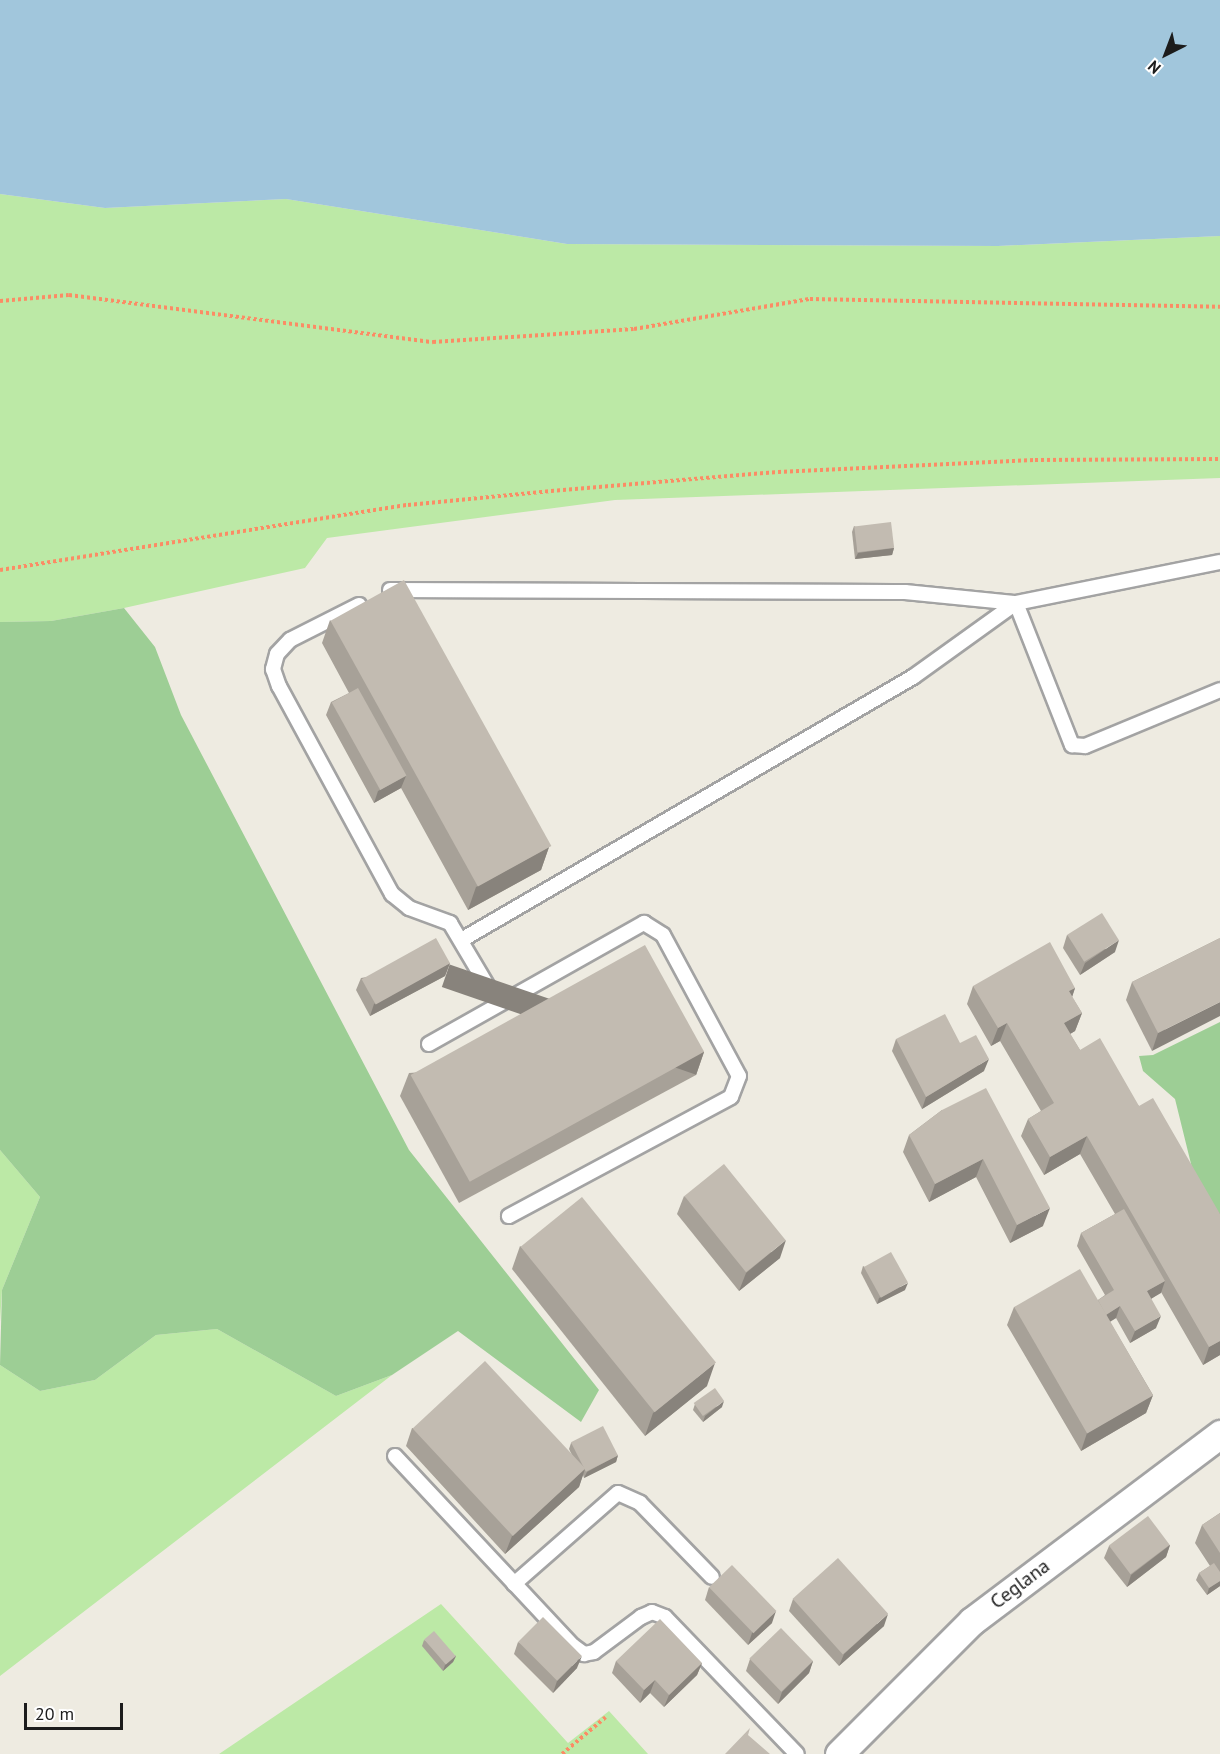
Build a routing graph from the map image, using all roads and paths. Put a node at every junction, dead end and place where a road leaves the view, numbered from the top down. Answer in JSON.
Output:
{"nodes":[{"id":1,"x":0,"y":301,"type":"edge"},
{"id":2,"x":1220,"y":307,"type":"edge"},
{"id":3,"x":1220,"y":459,"type":"edge"},
{"id":4,"x":1220,"y":562,"type":"edge"},
{"id":5,"x":0,"y":570,"type":"edge"},
{"id":6,"x":1016,"y":603,"type":"junction"},
{"id":7,"x":1220,"y":690,"type":"edge"},
{"id":8,"x":463,"y":939,"type":"junction"},
{"id":9,"x":498,"y":1004,"type":"junction"},
{"id":10,"x":429,"y":1044,"type":"dead end"},
{"id":11,"x":509,"y":1216,"type":"dead end"},
{"id":12,"x":1220,"y":1434,"type":"edge"},
{"id":13,"x":395,"y":1456,"type":"dead end"},
{"id":14,"x":712,"y":1577,"type":"dead end"},
{"id":15,"x":514,"y":1584,"type":"junction"},
{"id":16,"x":606,"y":1717,"type":"dead end"},
{"id":17,"x":562,"y":1754,"type":"edge"},
{"id":18,"x":797,"y":1754,"type":"edge"},
{"id":19,"x":839,"y":1754,"type":"edge"}],
"edges":[{"from":1,"to":2,"type":"path"},
{"from":3,"to":5,"type":"path"},
{"from":4,"to":6,"type":"lane"},
{"from":6,"to":7,"type":"lane"},
{"from":6,"to":8,"type":"lane"},
{"from":6,"to":8,"type":"lane"},
{"from":8,"to":9,"type":"lane"},
{"from":9,"to":10,"type":"lane"},
{"from":9,"to":11,"type":"lane"},
{"from":12,"to":19,"type":"street","name":"Ceglana"},
{"from":13,"to":15,"type":"lane"},
{"from":14,"to":15,"type":"lane"},
{"from":15,"to":18,"type":"lane"},
{"from":16,"to":17,"type":"path"}]}
